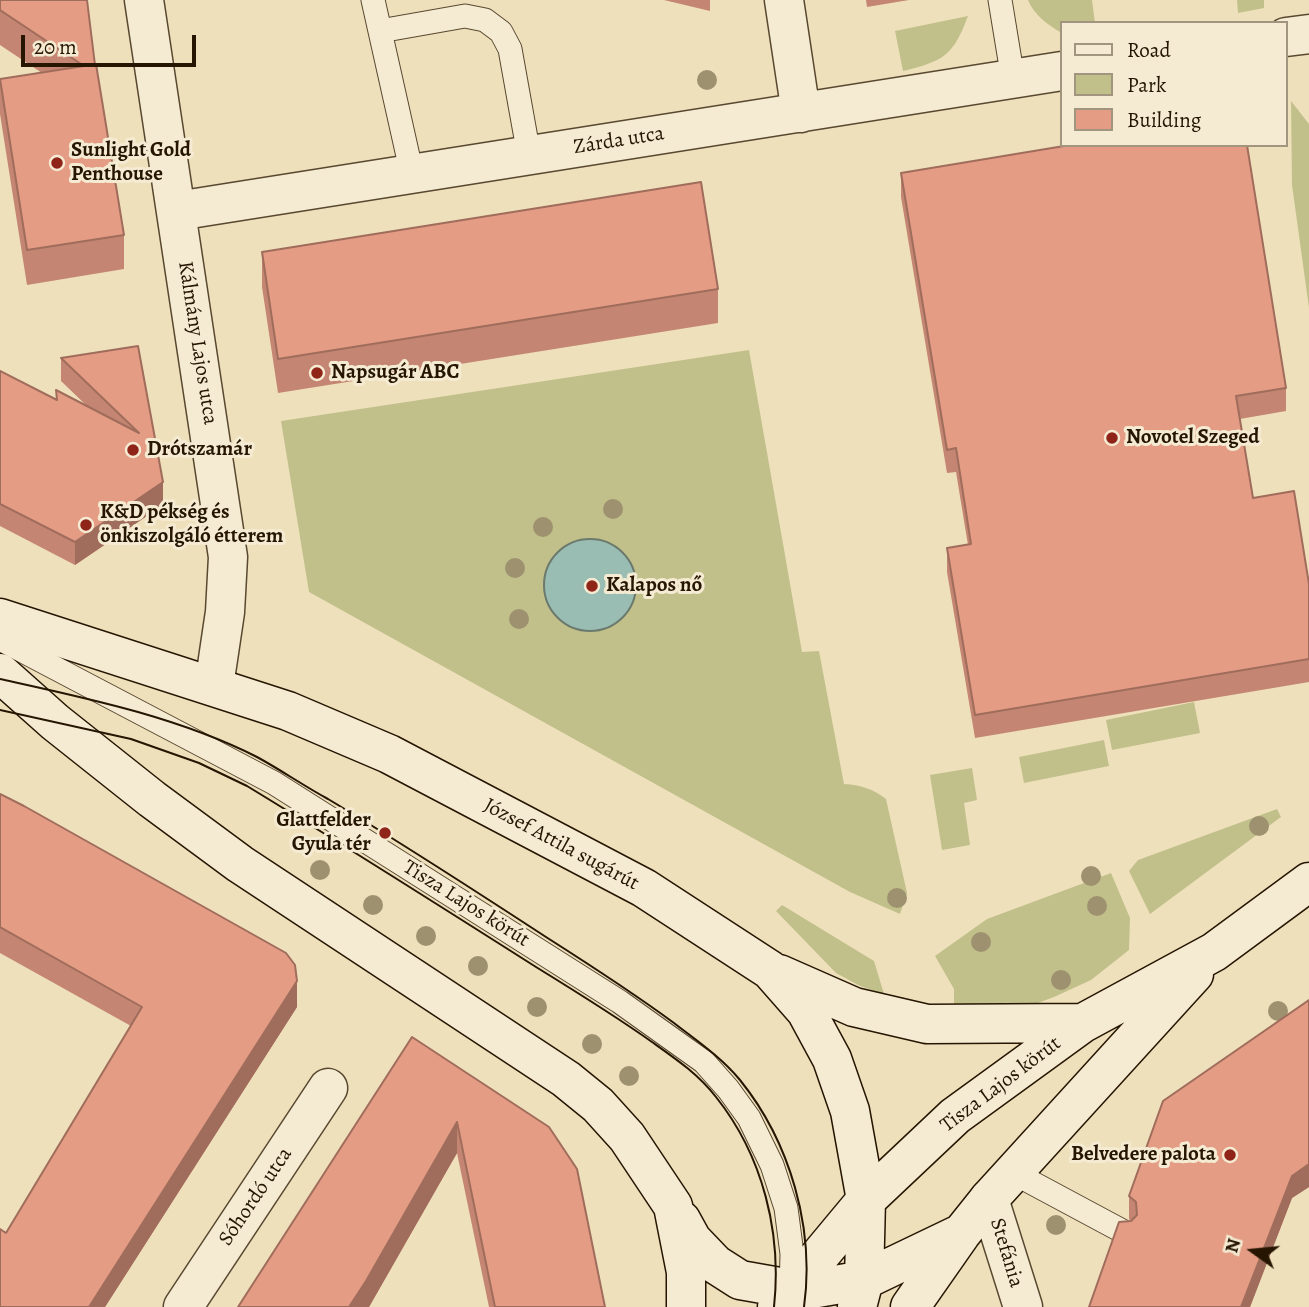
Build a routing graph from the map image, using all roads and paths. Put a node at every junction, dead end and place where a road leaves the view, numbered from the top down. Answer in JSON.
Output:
{"nodes":[{"id":1,"x":144,"y":0,"type":"edge"},
{"id":2,"x":373,"y":0,"type":"edge"},
{"id":3,"x":784,"y":0,"type":"edge"},
{"id":4,"x":1000,"y":0,"type":"edge"},
{"id":5,"x":380,"y":32,"type":"junction"},
{"id":6,"x":1309,"y":34,"type":"edge"},
{"id":7,"x":1288,"y":37,"type":"edge"},
{"id":8,"x":1060,"y":71,"type":"edge"},
{"id":9,"x":1013,"y":79,"type":"junction"},
{"id":10,"x":801,"y":113,"type":"junction"},
{"id":11,"x":529,"y":155,"type":"junction"},
{"id":12,"x":412,"y":174,"type":"junction"},
{"id":13,"x":177,"y":212,"type":"junction"},
{"id":14,"x":0,"y":618,"type":"edge"},
{"id":15,"x":0,"y":639,"type":"edge"},
{"id":16,"x":0,"y":673,"type":"edge"},
{"id":17,"x":214,"y":686,"type":"junction"},
{"id":18,"x":1309,"y":882,"type":"edge"},
{"id":19,"x":1214,"y":952,"type":"junction"},
{"id":20,"x":770,"y":970,"type":"junction"},
{"id":21,"x":1083,"y":1023,"type":"junction"},
{"id":22,"x":328,"y":1088,"type":"dead end"},
{"id":23,"x":1001,"y":1185,"type":"junction"},
{"id":24,"x":866,"y":1200,"type":"junction"},
{"id":25,"x":673,"y":1206,"type":"junction"},
{"id":26,"x":1124,"y":1232,"type":"edge"},
{"id":27,"x":961,"y":1234,"type":"junction"},
{"id":28,"x":860,"y":1294,"type":"edge"},
{"id":29,"x":786,"y":1301,"type":"edge"},
{"id":30,"x":183,"y":1307,"type":"edge"},
{"id":31,"x":686,"y":1307,"type":"edge"},
{"id":32,"x":910,"y":1307,"type":"edge"},
{"id":33,"x":1023,"y":1307,"type":"edge"}],
"edges":[{"from":1,"to":13,"type":"street","name":"Kálmány Lajos utca"},
{"from":2,"to":5,"type":"lane"},
{"from":3,"to":10,"type":"street"},
{"from":4,"to":9,"type":"lane"},
{"from":5,"to":11,"type":"lane"},
{"from":5,"to":12,"type":"lane"},
{"from":6,"to":7,"type":"street"},
{"from":8,"to":9,"type":"street","name":"Zárda utca"},
{"from":9,"to":10,"type":"street","name":"Zárda utca"},
{"from":10,"to":11,"type":"street","name":"Zárda utca"},
{"from":11,"to":12,"type":"street","name":"Zárda utca"},
{"from":12,"to":13,"type":"street","name":"Zárda utca"},
{"from":13,"to":17,"type":"street","name":"Kálmány Lajos utca"},
{"from":14,"to":17,"type":"street","name":"József Attila sugárút"},
{"from":15,"to":29,"type":"lane","name":"Tisza Lajos körút"},
{"from":16,"to":25,"type":"street"},
{"from":17,"to":20,"type":"street","name":"József Attila sugárút"},
{"from":18,"to":19,"type":"street","name":"Tisza Lajos körút"},
{"from":19,"to":21,"type":"street","name":"Tisza Lajos körút"},
{"from":19,"to":23,"type":"street","name":"Tisza Lajos körút"},
{"from":20,"to":21,"type":"street"},
{"from":20,"to":24,"type":"street","name":"József Attila sugárút"},
{"from":21,"to":24,"type":"street","name":"Tisza Lajos körút"},
{"from":22,"to":30,"type":"street","name":"Sóhordó utca"},
{"from":23,"to":26,"type":"lane"},
{"from":23,"to":27,"type":"street","name":"Tisza Lajos körút"},
{"from":23,"to":33,"type":"street","name":"Stefánia"},
{"from":24,"to":28,"type":"street","name":"József Attila sugárút"},
{"from":24,"to":29,"type":"street","name":"Tisza Lajos körút"},
{"from":25,"to":29,"type":"street"},
{"from":25,"to":31,"type":"street"},
{"from":27,"to":28,"type":"street"},
{"from":27,"to":32,"type":"street","name":"Tisza Lajos körút"},
{"from":28,"to":29,"type":"street"}]}
